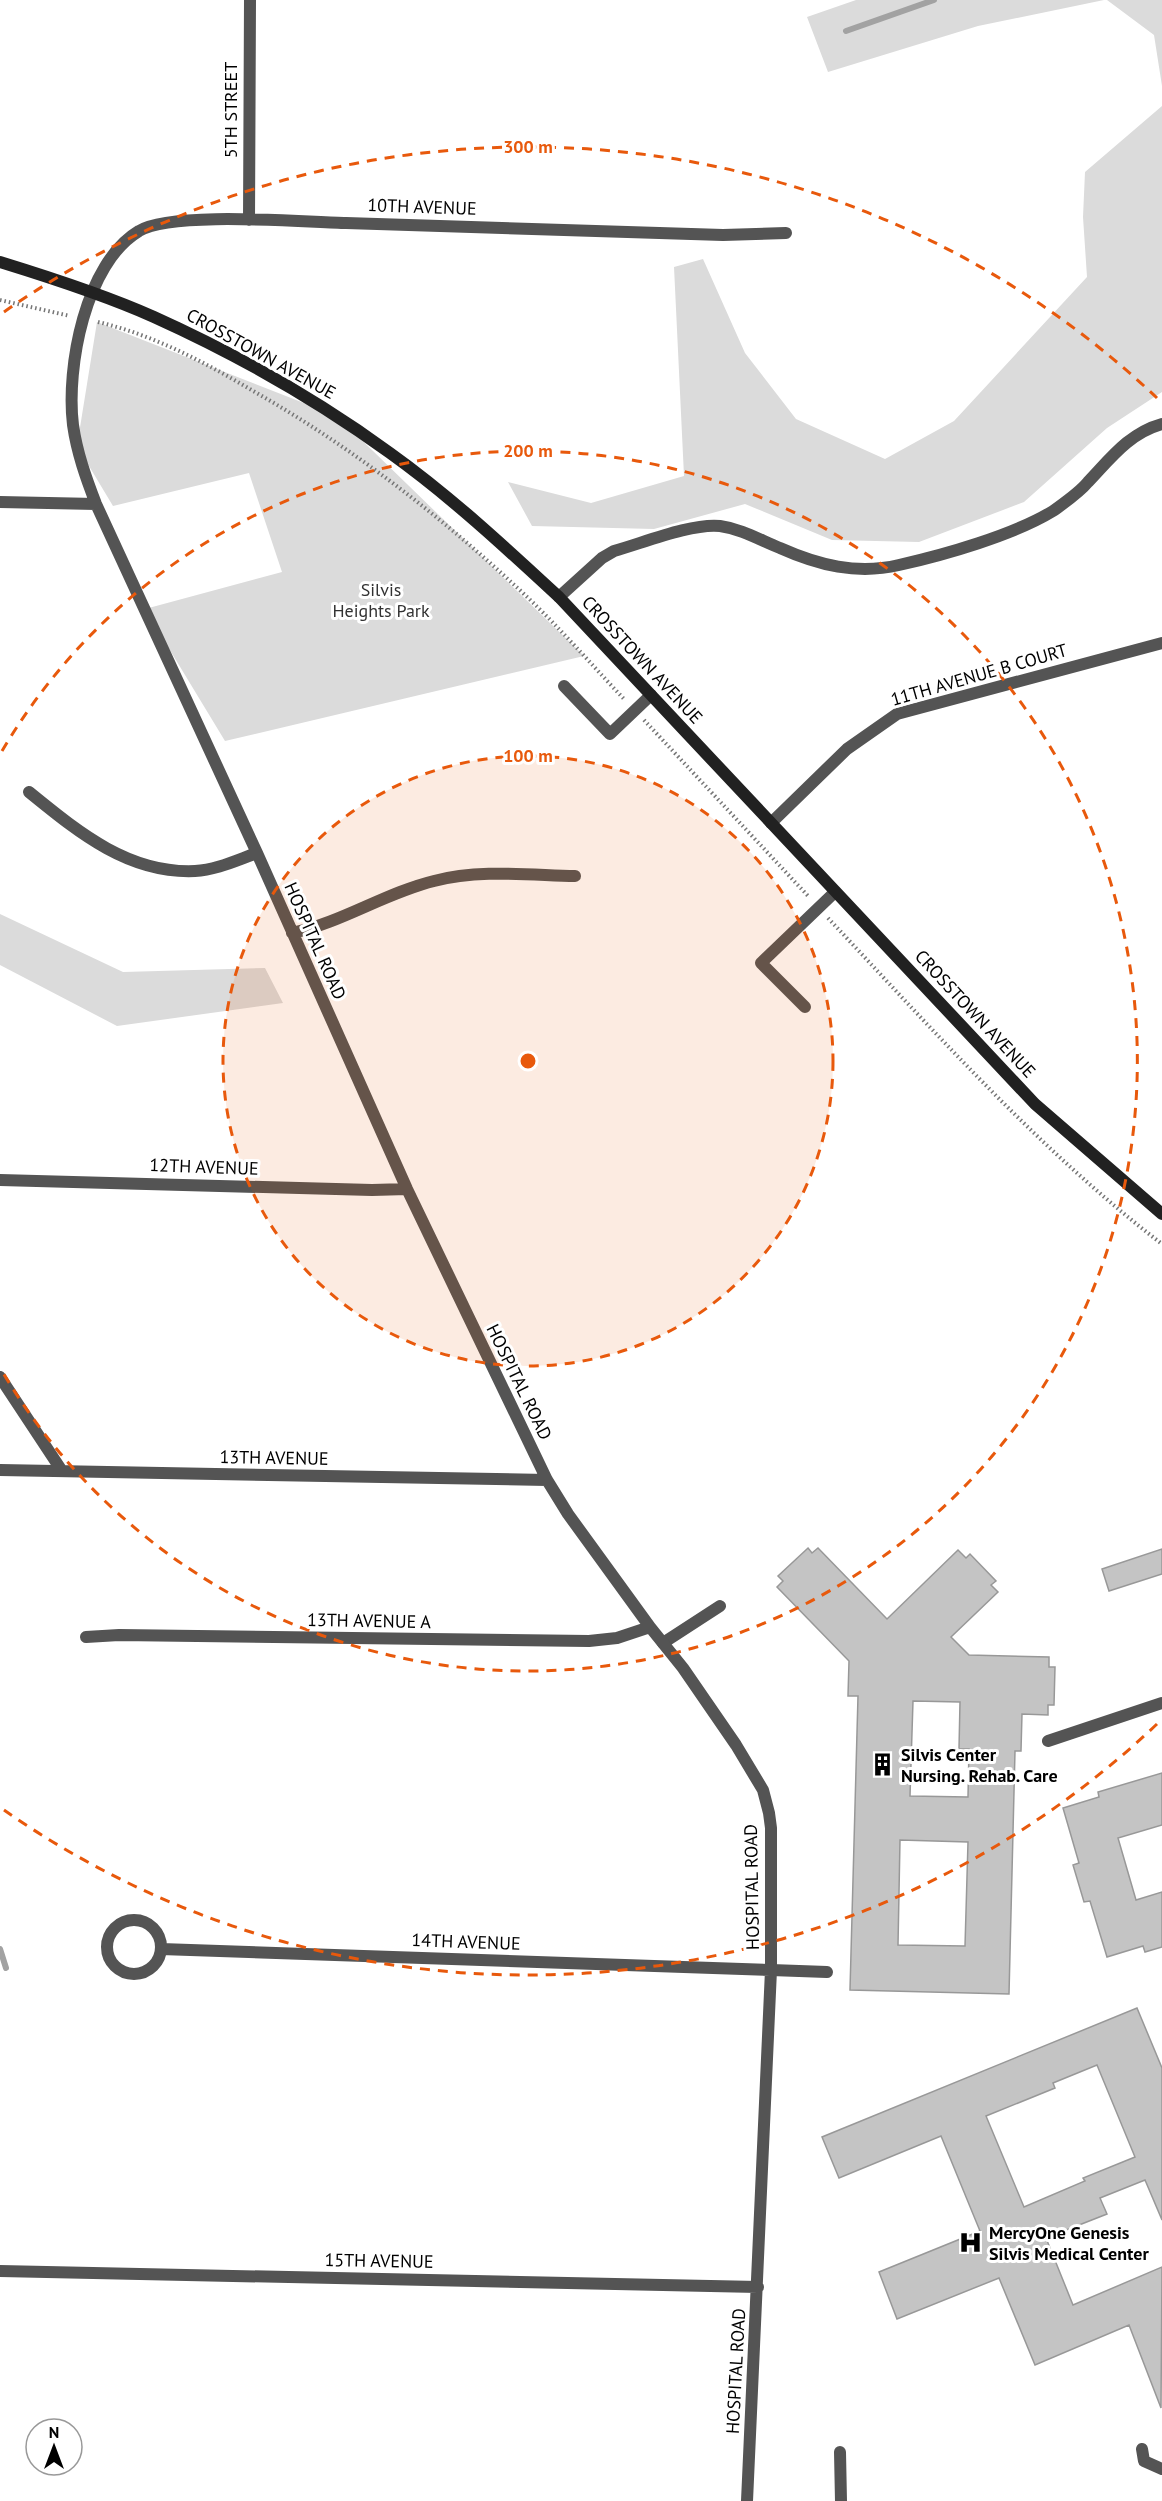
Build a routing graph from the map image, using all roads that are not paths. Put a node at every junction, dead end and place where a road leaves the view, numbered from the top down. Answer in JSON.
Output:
{"nodes":[{"id":1,"x":250,"y":0,"type":"edge"},
{"id":2,"x":249,"y":220,"type":"junction"},
{"id":3,"x":786,"y":233,"type":"dead end"},
{"id":4,"x":0,"y":262,"type":"edge"},
{"id":5,"x":92,"y":293,"type":"junction"},
{"id":6,"x":1162,"y":424,"type":"edge"},
{"id":7,"x":0,"y":502,"type":"edge"},
{"id":8,"x":96,"y":504,"type":"junction"},
{"id":9,"x":559,"y":597,"type":"junction"},
{"id":10,"x":1162,"y":643,"type":"edge"},
{"id":11,"x":564,"y":686,"type":"dead end"},
{"id":12,"x":651,"y":695,"type":"junction"},
{"id":13,"x":29,"y":792,"type":"dead end"},
{"id":14,"x":771,"y":823,"type":"junction"},
{"id":15,"x":256,"y":853,"type":"junction"},
{"id":16,"x":575,"y":876,"type":"dead end"},
{"id":17,"x":835,"y":892,"type":"junction"},
{"id":18,"x":292,"y":933,"type":"junction"},
{"id":19,"x":805,"y":1007,"type":"dead end"},
{"id":20,"x":0,"y":1180,"type":"edge"},
{"id":21,"x":407,"y":1189,"type":"junction"},
{"id":22,"x":1162,"y":1214,"type":"edge"},
{"id":23,"x":0,"y":1377,"type":"edge"},
{"id":24,"x":0,"y":1470,"type":"edge"},
{"id":25,"x":62,"y":1471,"type":"junction"},
{"id":26,"x":547,"y":1480,"type":"junction"},
{"id":27,"x":720,"y":1606,"type":"dead end"},
{"id":28,"x":651,"y":1628,"type":"junction"},
{"id":29,"x":86,"y":1637,"type":"dead end"},
{"id":30,"x":663,"y":1643,"type":"junction"},
{"id":31,"x":1162,"y":1703,"type":"edge"},
{"id":32,"x":1048,"y":1741,"type":"dead end"},
{"id":33,"x":161,"y":1949,"type":"junction"},
{"id":34,"x":771,"y":1970,"type":"junction"},
{"id":35,"x":827,"y":1972,"type":"dead end"},
{"id":36,"x":0,"y":2271,"type":"edge"},
{"id":37,"x":758,"y":2287,"type":"junction"},
{"id":38,"x":1142,"y":2449,"type":"dead end"},
{"id":39,"x":840,"y":2452,"type":"dead end"},
{"id":40,"x":1162,"y":2469,"type":"edge"},
{"id":41,"x":747,"y":2501,"type":"edge"},
{"id":42,"x":841,"y":2501,"type":"edge"}],
"edges":[{"from":1,"to":2,"type":"street","name":"5TH STREET"},
{"from":2,"to":3,"type":"street","name":"10TH AVENUE"},
{"from":2,"to":5,"type":"street","name":"10TH AVENUE"},
{"from":4,"to":5,"type":"street","name":"CROSSTOWN AVENUE"},
{"from":5,"to":8,"type":"street","name":"HOSPITAL ROAD"},
{"from":5,"to":9,"type":"street","name":"CROSSTOWN AVENUE"},
{"from":6,"to":9,"type":"street"},
{"from":7,"to":8,"type":"street"},
{"from":8,"to":15,"type":"street","name":"HOSPITAL ROAD"},
{"from":9,"to":12,"type":"street","name":"CROSSTOWN AVENUE"},
{"from":10,"to":14,"type":"street","name":"11TH AVENUE B COURT"},
{"from":11,"to":12,"type":"street"},
{"from":12,"to":14,"type":"street","name":"CROSSTOWN AVENUE"},
{"from":13,"to":15,"type":"street"},
{"from":14,"to":17,"type":"street","name":"CROSSTOWN AVENUE"},
{"from":15,"to":18,"type":"street","name":"HOSPITAL ROAD"},
{"from":16,"to":18,"type":"street"},
{"from":17,"to":19,"type":"street"},
{"from":17,"to":22,"type":"street","name":"CROSSTOWN AVENUE"},
{"from":18,"to":21,"type":"street","name":"HOSPITAL ROAD"},
{"from":20,"to":21,"type":"street","name":"12TH AVENUE"},
{"from":21,"to":26,"type":"street","name":"HOSPITAL ROAD"},
{"from":23,"to":25,"type":"street"},
{"from":24,"to":25,"type":"street","name":"13TH AVENUE"},
{"from":25,"to":26,"type":"street","name":"13TH AVENUE"},
{"from":26,"to":28,"type":"street","name":"HOSPITAL ROAD"},
{"from":27,"to":30,"type":"street"},
{"from":28,"to":29,"type":"street","name":"13TH AVENUE A"},
{"from":28,"to":30,"type":"street","name":"HOSPITAL ROAD"},
{"from":30,"to":34,"type":"street","name":"HOSPITAL ROAD"},
{"from":31,"to":32,"type":"street"},
{"from":33,"to":33,"type":"street"},
{"from":33,"to":34,"type":"street","name":"14TH AVENUE"},
{"from":34,"to":35,"type":"street","name":"14TH AVENUE"},
{"from":34,"to":37,"type":"street","name":"HOSPITAL ROAD"},
{"from":36,"to":37,"type":"street","name":"15TH AVENUE"},
{"from":37,"to":41,"type":"street","name":"HOSPITAL ROAD"},
{"from":38,"to":40,"type":"street"},
{"from":39,"to":42,"type":"street"}]}
